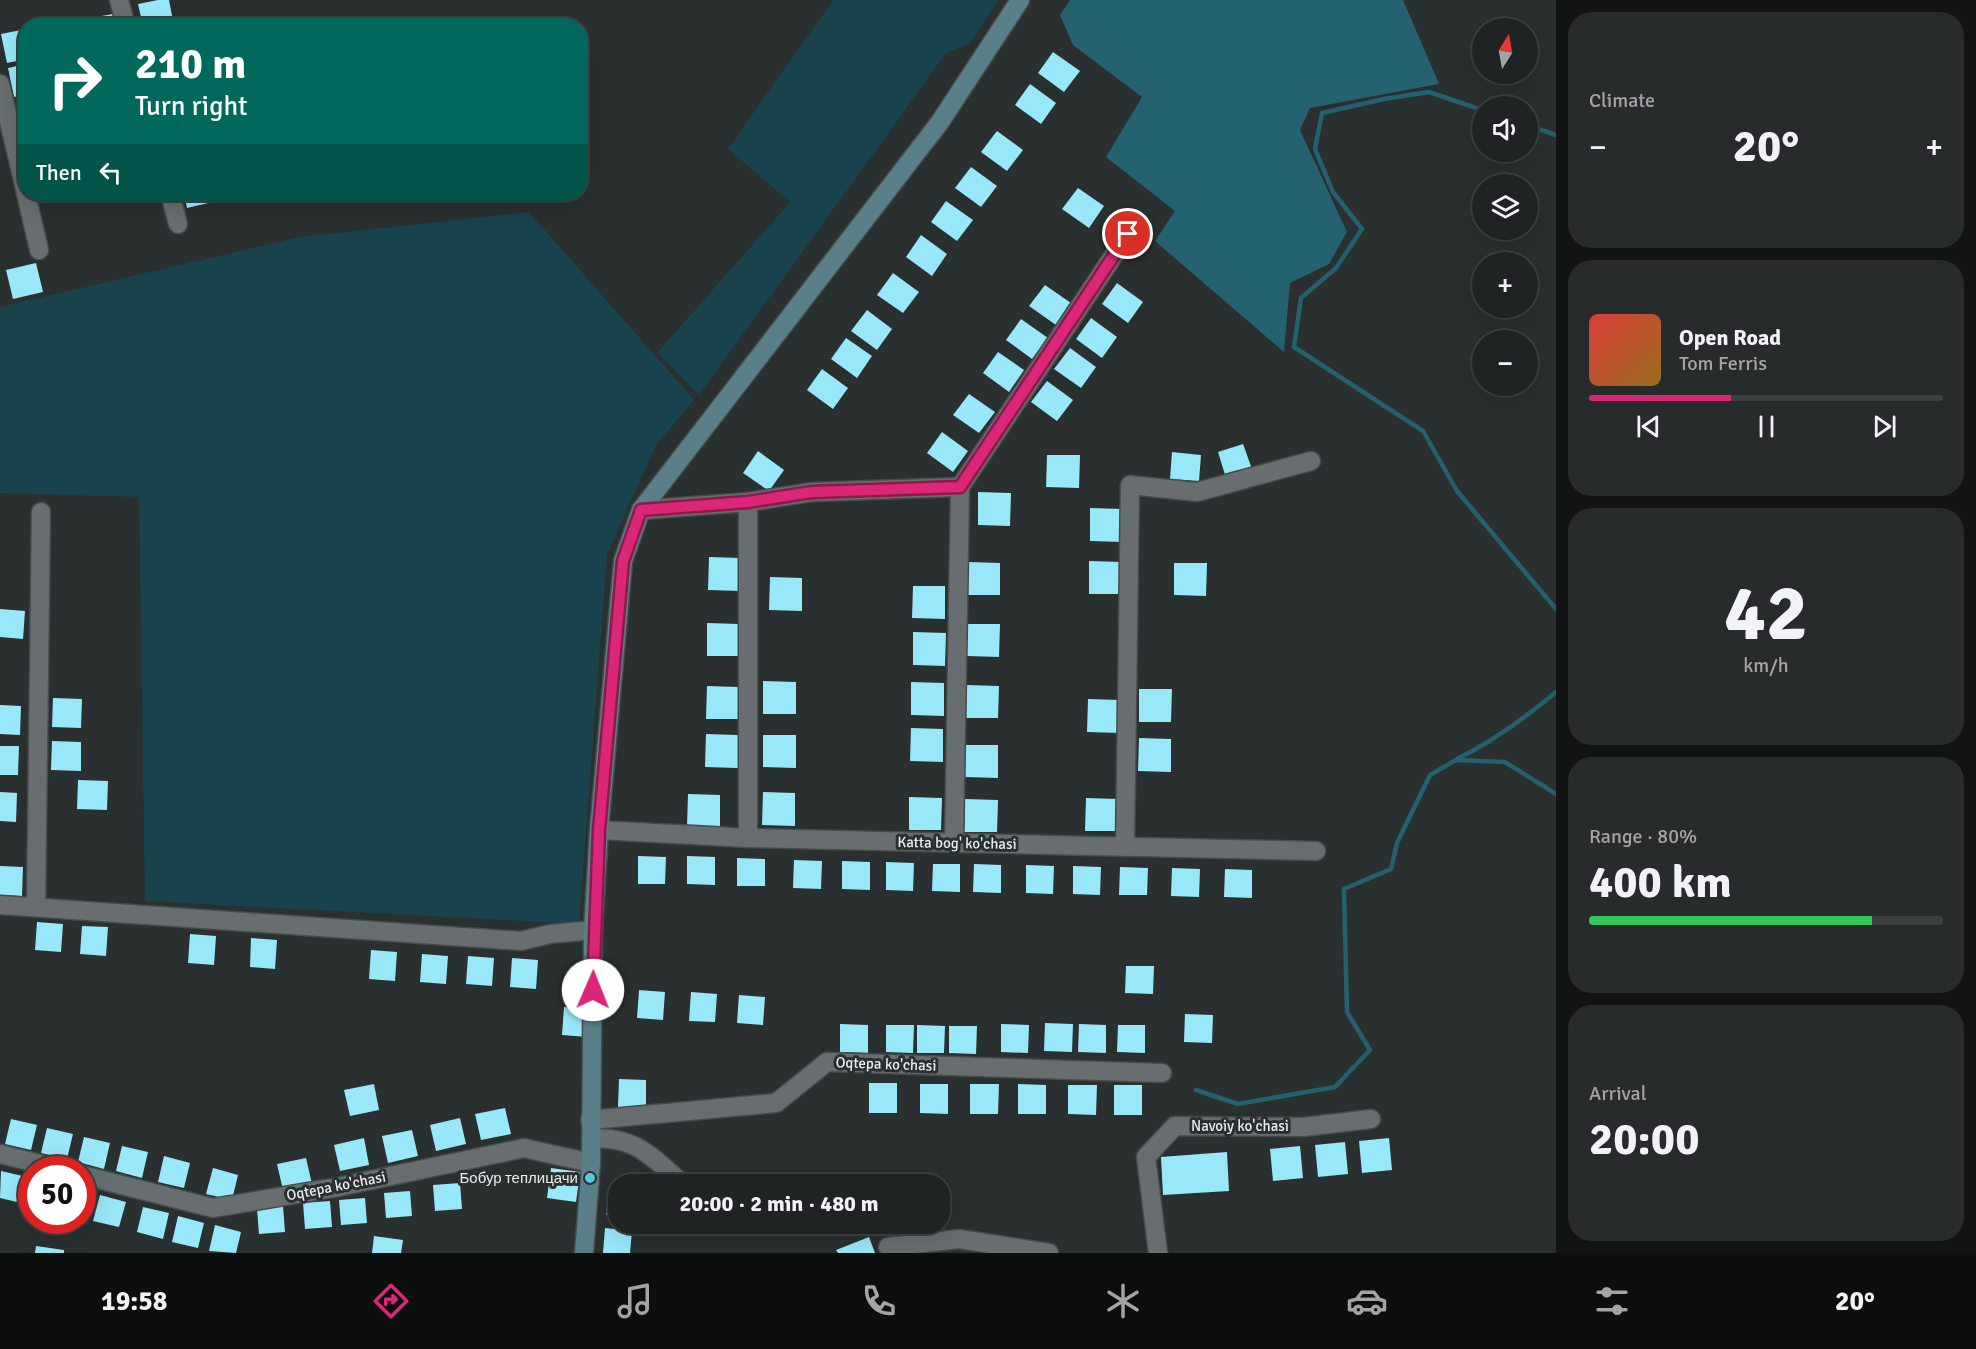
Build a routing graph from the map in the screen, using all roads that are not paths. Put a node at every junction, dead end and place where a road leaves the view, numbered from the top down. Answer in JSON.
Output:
{"nodes":[{"id":1,"x":120,"y":0,"type":"edge"},
{"id":2,"x":1020,"y":0,"type":"edge"},
{"id":3,"x":124,"y":18,"type":"edge"},
{"id":4,"x":0,"y":84,"type":"edge"},
{"id":5,"x":18,"y":159,"type":"edge"},
{"id":6,"x":28,"y":201,"type":"edge"},
{"id":7,"x":172,"y":201,"type":"edge"},
{"id":8,"x":178,"y":224,"type":"dead end"},
{"id":9,"x":1128,"y":234,"type":"dead end"},
{"id":10,"x":39,"y":250,"type":"dead end"},
{"id":11,"x":1311,"y":461,"type":"dead end"},
{"id":12,"x":960,"y":487,"type":"junction"},
{"id":13,"x":748,"y":502,"type":"junction"},
{"id":14,"x":641,"y":510,"type":"junction"},
{"id":15,"x":41,"y":512,"type":"dead end"},
{"id":16,"x":599,"y":830,"type":"junction"},
{"id":17,"x":748,"y":838,"type":"junction"},
{"id":18,"x":954,"y":843,"type":"junction"},
{"id":19,"x":1125,"y":847,"type":"junction"},
{"id":20,"x":1316,"y":850,"type":"dead end"},
{"id":21,"x":0,"y":905,"type":"edge"},
{"id":22,"x":36,"y":907,"type":"junction"},
{"id":23,"x":593,"y":930,"type":"junction"},
{"id":24,"x":1162,"y":1073,"type":"dead end"},
{"id":25,"x":1371,"y":1119,"type":"dead end"},
{"id":26,"x":590,"y":1120,"type":"junction"},
{"id":27,"x":591,"y":1139,"type":"junction"},
{"id":28,"x":0,"y":1154,"type":"edge"},
{"id":29,"x":18,"y":1158,"type":"edge"},
{"id":30,"x":591,"y":1163,"type":"junction"},
{"id":31,"x":671,"y":1174,"type":"edge"},
{"id":32,"x":96,"y":1178,"type":"edge"},
{"id":33,"x":888,"y":1247,"type":"dead end"},
{"id":34,"x":584,"y":1253,"type":"edge"},
{"id":35,"x":1049,"y":1253,"type":"edge"},
{"id":36,"x":1158,"y":1253,"type":"edge"}],
"edges":[{"from":1,"to":3,"type":"street"},
{"from":2,"to":14,"type":"main road"},
{"from":4,"to":5,"type":"street"},
{"from":6,"to":10,"type":"street"},
{"from":7,"to":8,"type":"street"},
{"from":9,"to":12,"type":"street"},
{"from":11,"to":19,"type":"street"},
{"from":12,"to":13,"type":"street"},
{"from":12,"to":18,"type":"street"},
{"from":13,"to":14,"type":"street"},
{"from":13,"to":17,"type":"street"},
{"from":14,"to":16,"type":"main road"},
{"from":15,"to":22,"type":"street"},
{"from":16,"to":17,"type":"street","name":"Katta bog' ko'chasi"},
{"from":16,"to":23,"type":"main road"},
{"from":17,"to":18,"type":"street","name":"Katta bog' ko'chasi"},
{"from":18,"to":19,"type":"street","name":"Katta bog' ko'chasi"},
{"from":19,"to":20,"type":"street","name":"Katta bog' ko'chasi"},
{"from":21,"to":22,"type":"street"},
{"from":22,"to":23,"type":"street"},
{"from":23,"to":26,"type":"main road"},
{"from":24,"to":26,"type":"street","name":"Oqtepa ko'chasi"},
{"from":25,"to":36,"type":"street","name":"Navoiy ko'chasi"},
{"from":26,"to":27,"type":"main road"},
{"from":27,"to":30,"type":"main road"},
{"from":27,"to":31,"type":"street"},
{"from":28,"to":29,"type":"street"},
{"from":30,"to":32,"type":"street","name":"Oqtepa ko'chasi"},
{"from":30,"to":34,"type":"main road"},
{"from":33,"to":35,"type":"street"}]}
